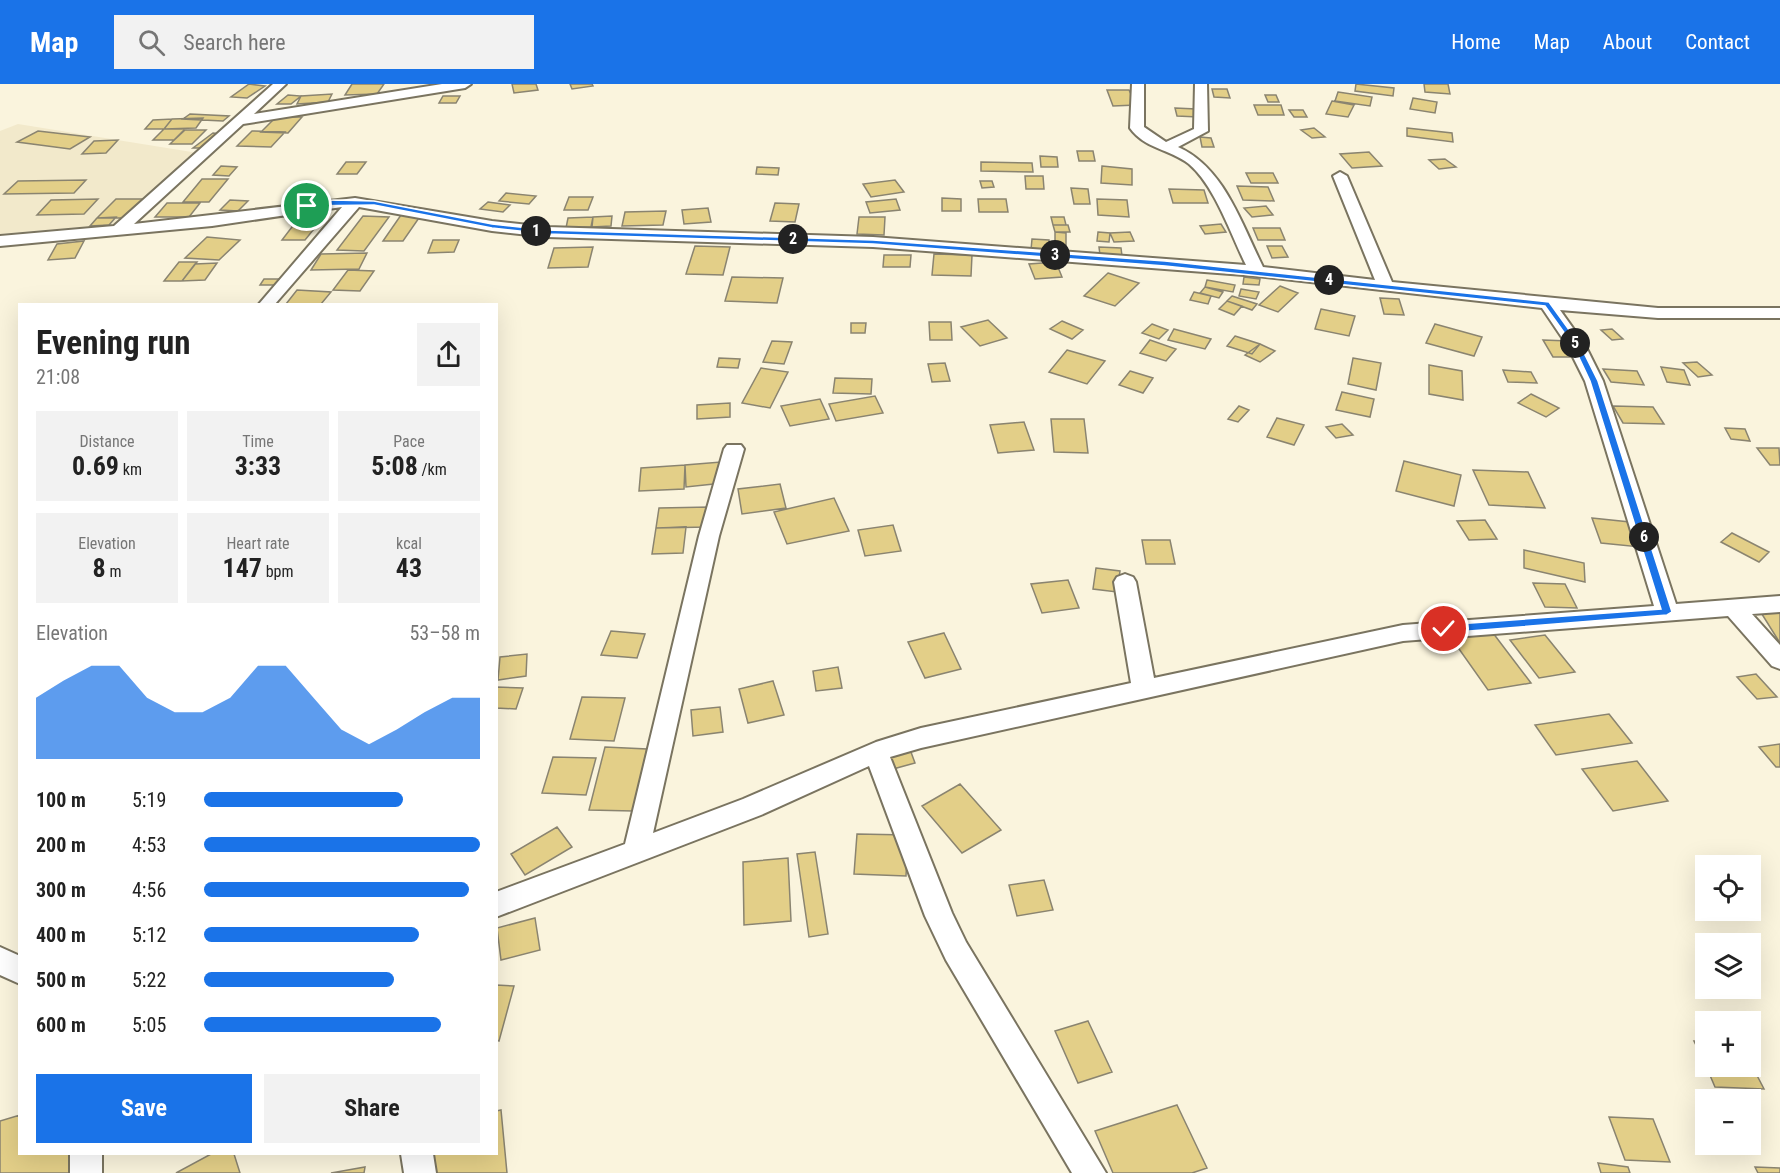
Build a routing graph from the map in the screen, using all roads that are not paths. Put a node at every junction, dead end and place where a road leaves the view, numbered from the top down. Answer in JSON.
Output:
{"nodes":[{"id":1,"x":280,"y":84,"type":"edge"},
{"id":2,"x":465,"y":84,"type":"edge"},
{"id":3,"x":1138,"y":84,"type":"edge"},
{"id":4,"x":1201,"y":84,"type":"edge"},
{"id":5,"x":238,"y":121,"type":"junction"},
{"id":6,"x":1167,"y":147,"type":"junction"},
{"id":7,"x":1340,"y":176,"type":"dead end"},
{"id":8,"x":355,"y":202,"type":"junction"},
{"id":9,"x":118,"y":229,"type":"junction"},
{"id":10,"x":0,"y":241,"type":"edge"},
{"id":11,"x":1257,"y":271,"type":"junction"},
{"id":12,"x":1386,"y":286,"type":"junction"},
{"id":13,"x":268,"y":303,"type":"edge"},
{"id":14,"x":1547,"y":304,"type":"junction"},
{"id":15,"x":1780,"y":313,"type":"edge"},
{"id":16,"x":734,"y":449,"type":"dead end"},
{"id":17,"x":1125,"y":582,"type":"dead end"},
{"id":18,"x":1780,"y":604,"type":"edge"},
{"id":19,"x":1732,"y":606,"type":"junction"},
{"id":20,"x":1667,"y":612,"type":"junction"},
{"id":21,"x":1780,"y":660,"type":"edge"},
{"id":22,"x":1144,"y":689,"type":"junction"},
{"id":23,"x":876,"y":752,"type":"junction"},
{"id":24,"x":636,"y":852,"type":"junction"},
{"id":25,"x":498,"y":904,"type":"edge"},
{"id":26,"x":0,"y":960,"type":"edge"},
{"id":27,"x":18,"y":970,"type":"edge"},
{"id":28,"x":86,"y":1155,"type":"edge"},
{"id":29,"x":417,"y":1155,"type":"edge"},
{"id":30,"x":86,"y":1173,"type":"edge"},
{"id":31,"x":420,"y":1173,"type":"edge"},
{"id":32,"x":1090,"y":1173,"type":"edge"}],
"edges":[{"from":1,"to":5,"type":"street"},
{"from":2,"to":5,"type":"street"},
{"from":3,"to":6,"type":"street"},
{"from":4,"to":6,"type":"street"},
{"from":5,"to":9,"type":"street"},
{"from":6,"to":11,"type":"street"},
{"from":7,"to":12,"type":"street"},
{"from":8,"to":9,"type":"street"},
{"from":8,"to":11,"type":"street"},
{"from":8,"to":13,"type":"street"},
{"from":9,"to":10,"type":"street"},
{"from":11,"to":12,"type":"street"},
{"from":12,"to":14,"type":"street"},
{"from":14,"to":15,"type":"street"},
{"from":14,"to":20,"type":"street"},
{"from":16,"to":24,"type":"street"},
{"from":17,"to":22,"type":"street"},
{"from":18,"to":19,"type":"street"},
{"from":19,"to":20,"type":"street"},
{"from":19,"to":21,"type":"street"},
{"from":20,"to":22,"type":"street"},
{"from":22,"to":23,"type":"street"},
{"from":23,"to":24,"type":"street"},
{"from":23,"to":32,"type":"street"},
{"from":24,"to":25,"type":"street"},
{"from":26,"to":27,"type":"street"},
{"from":28,"to":30,"type":"street"},
{"from":29,"to":31,"type":"street"}]}
